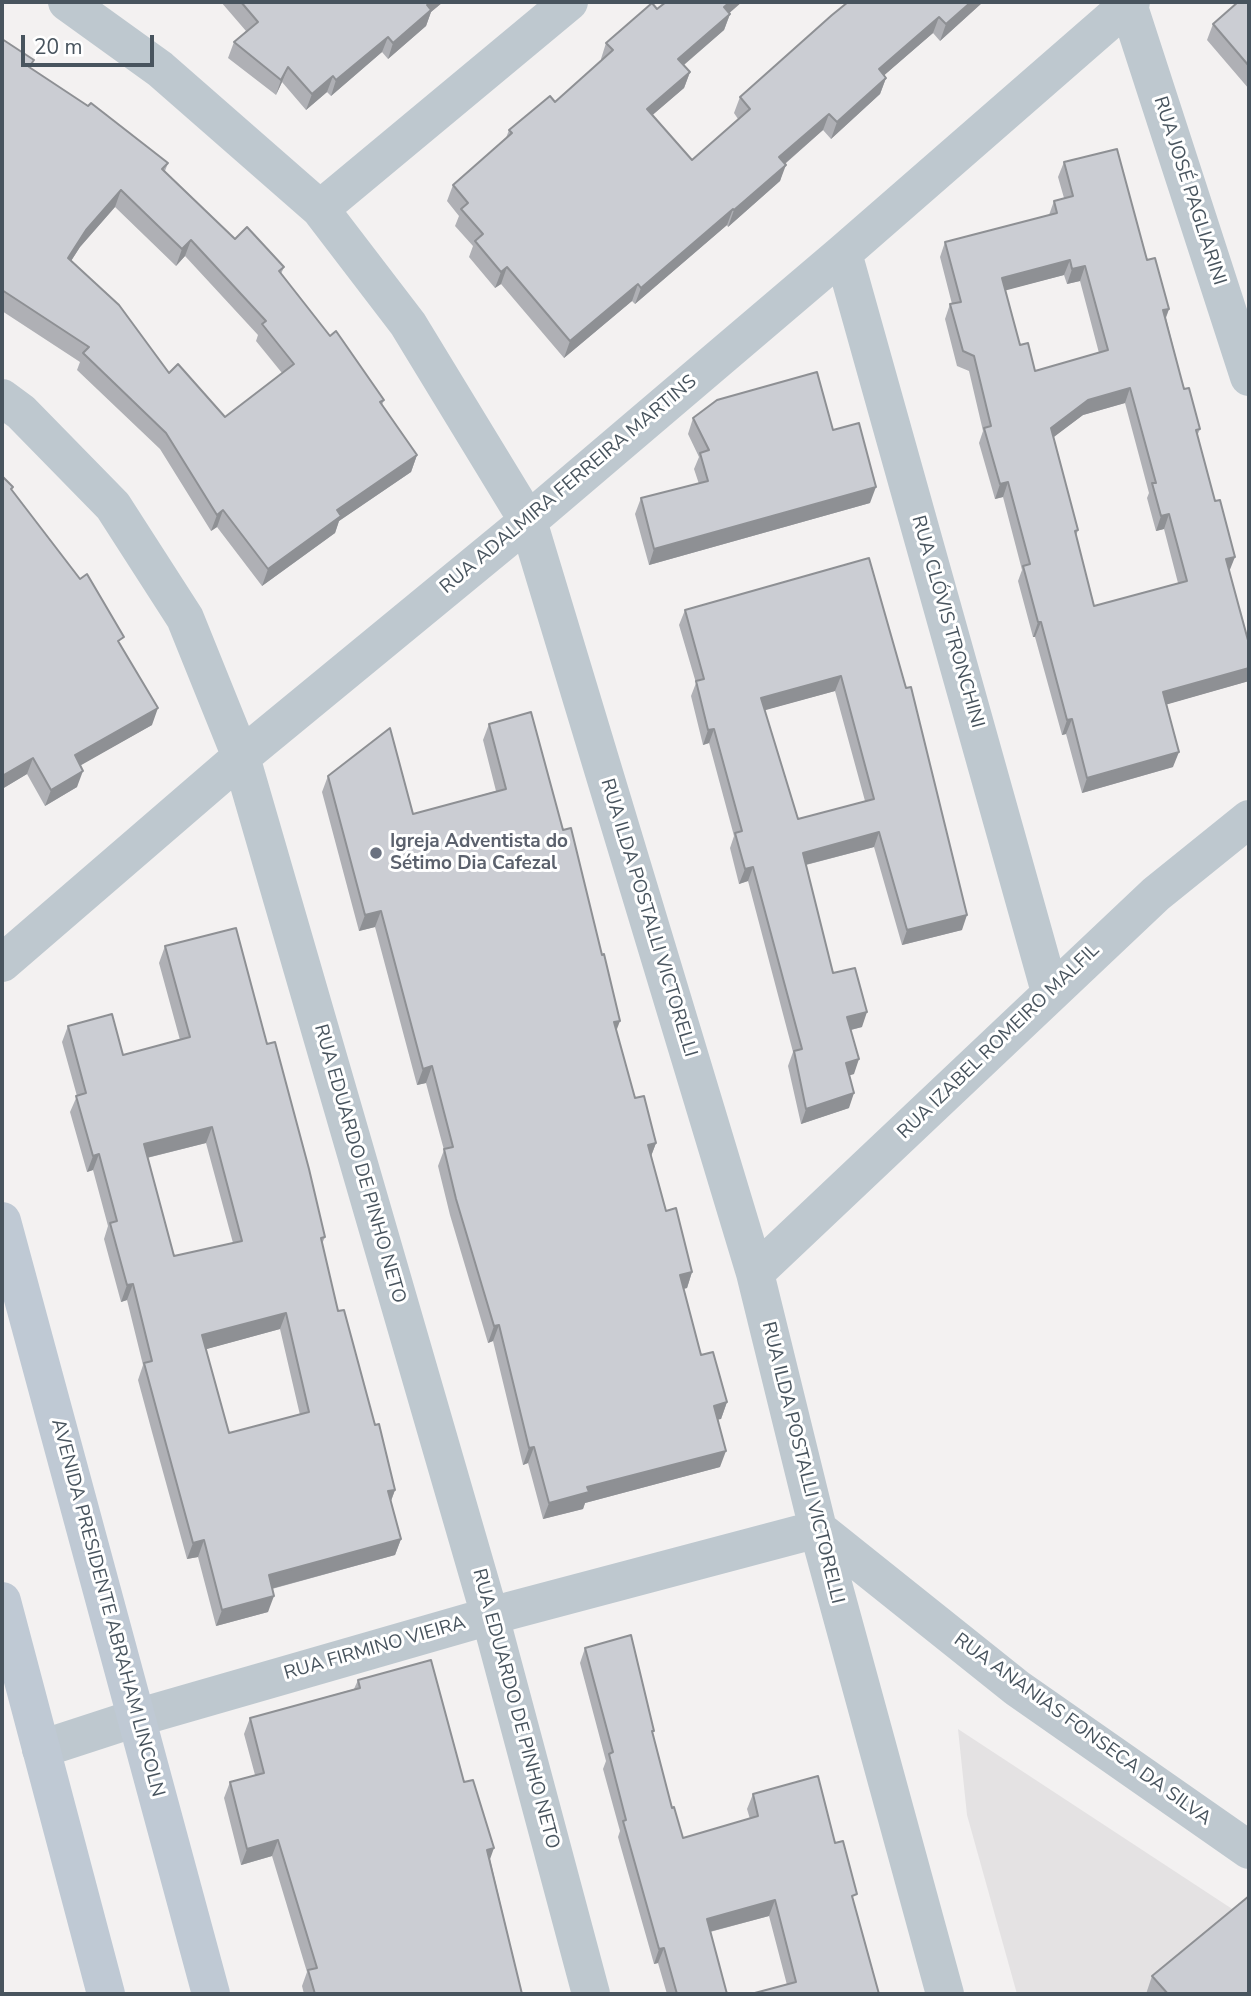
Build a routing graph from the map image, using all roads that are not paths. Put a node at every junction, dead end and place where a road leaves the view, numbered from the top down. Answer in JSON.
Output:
{"nodes":[{"id":1,"x":68,"y":2,"type":"edge"},
{"id":2,"x":569,"y":2,"type":"edge"},
{"id":3,"x":1129,"y":3,"type":"edge"},
{"id":4,"x":320,"y":209,"type":"junction"},
{"id":5,"x":843,"y":253,"type":"junction"},
{"id":6,"x":1243,"y":334,"type":"edge"},
{"id":7,"x":1249,"y":377,"type":"edge"},
{"id":8,"x":2,"y":398,"type":"edge"},
{"id":9,"x":528,"y":522,"type":"junction"},
{"id":10,"x":241,"y":757,"type":"junction"},
{"id":11,"x":1249,"y":820,"type":"edge"},
{"id":12,"x":2,"y":964,"type":"edge"},
{"id":13,"x":1050,"y":992,"type":"junction"},
{"id":14,"x":2,"y":1221,"type":"edge"},
{"id":15,"x":755,"y":1273,"type":"junction"},
{"id":16,"x":818,"y":1529,"type":"junction"},
{"id":17,"x":2,"y":1601,"type":"edge"},
{"id":18,"x":490,"y":1616,"type":"junction"},
{"id":19,"x":136,"y":1718,"type":"junction"},
{"id":20,"x":41,"y":1749,"type":"junction"},
{"id":21,"x":1249,"y":1850,"type":"edge"},
{"id":22,"x":106,"y":1994,"type":"edge"},
{"id":23,"x":211,"y":1994,"type":"edge"},
{"id":24,"x":591,"y":1994,"type":"edge"},
{"id":25,"x":945,"y":1994,"type":"edge"}],
"edges":[{"from":1,"to":4,"type":"street","name":"RUA ILDA POSTALLI VICTORELLI"},
{"from":2,"to":4,"type":"street"},
{"from":3,"to":5,"type":"street","name":"RUA ADALMIRA FERREIRA MARTINS"},
{"from":3,"to":6,"type":"street","name":"RUA JOSÉ PAGLIARINI"},
{"from":4,"to":9,"type":"street","name":"RUA ILDA POSTALLI VICTORELLI"},
{"from":5,"to":9,"type":"street","name":"RUA ADALMIRA FERREIRA MARTINS"},
{"from":5,"to":13,"type":"street","name":"RUA CLÓVIS TRONCHINI"},
{"from":6,"to":7,"type":"street","name":"RUA JOSÉ PAGLIARINI"},
{"from":8,"to":10,"type":"street","name":"RUA EDUARDO DE PINHO NETO"},
{"from":9,"to":10,"type":"street","name":"RUA ADALMIRA FERREIRA MARTINS"},
{"from":9,"to":15,"type":"street","name":"RUA ILDA POSTALLI VICTORELLI"},
{"from":10,"to":12,"type":"street","name":"RUA ADALMIRA FERREIRA MARTINS"},
{"from":10,"to":18,"type":"street","name":"RUA EDUARDO DE PINHO NETO"},
{"from":11,"to":13,"type":"street","name":"RUA IZABEL ROMEIRO MALFIL"},
{"from":13,"to":15,"type":"street","name":"RUA IZABEL ROMEIRO MALFIL"},
{"from":14,"to":19,"type":"street","name":"AVENIDA PRESIDENTE ABRAHAM LINCOLN"},
{"from":15,"to":16,"type":"street","name":"RUA ILDA POSTALLI VICTORELLI"},
{"from":16,"to":18,"type":"street","name":"RUA FIRMINO VIEIRA"},
{"from":16,"to":21,"type":"street","name":"RUA ANANIAS FONSECA DA SILVA"},
{"from":16,"to":25,"type":"street","name":"RUA ILDA POSTALLI VICTORELLI"},
{"from":17,"to":20,"type":"street"},
{"from":18,"to":19,"type":"street","name":"RUA FIRMINO VIEIRA"},
{"from":18,"to":24,"type":"street","name":"RUA EDUARDO DE PINHO NETO"},
{"from":19,"to":20,"type":"street","name":"RUA FIRMINO VIEIRA"},
{"from":19,"to":23,"type":"street","name":"AVENIDA PRESIDENTE ABRAHAM LINCOLN"},
{"from":20,"to":22,"type":"street"}]}
